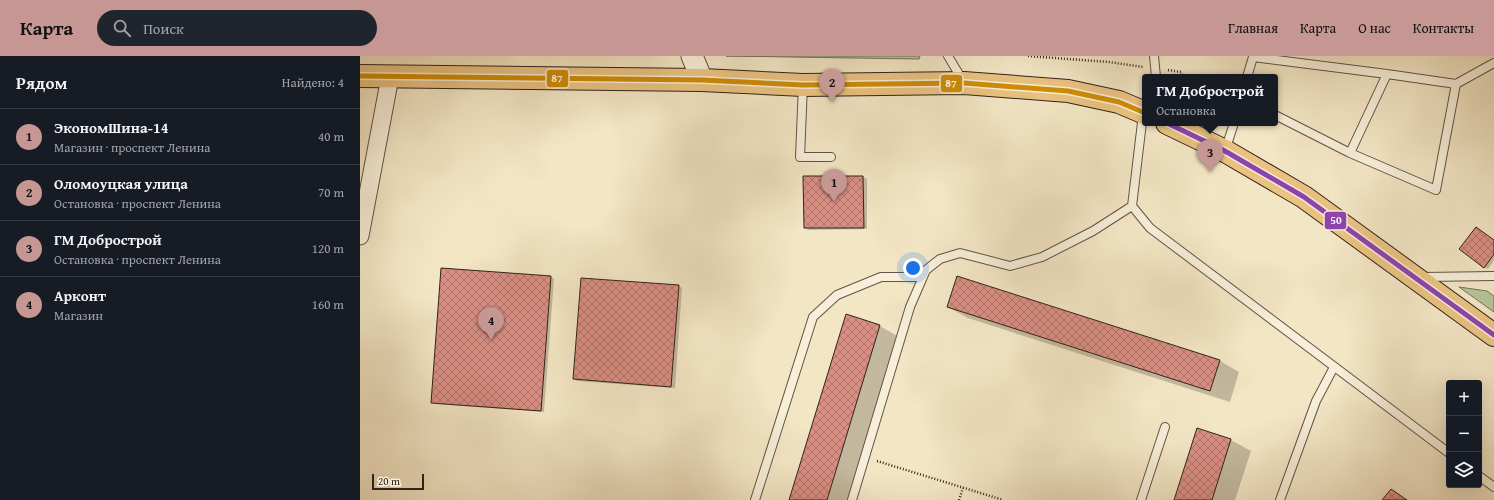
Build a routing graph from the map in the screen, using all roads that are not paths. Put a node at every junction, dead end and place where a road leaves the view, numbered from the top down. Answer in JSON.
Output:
{"nodes":[{"id":1,"x":692,"y":56,"type":"edge"},
{"id":2,"x":948,"y":56,"type":"edge"},
{"id":3,"x":1154,"y":56,"type":"edge"},
{"id":4,"x":1494,"y":63,"type":"edge"},
{"id":5,"x":1156,"y":73,"type":"edge"},
{"id":6,"x":1248,"y":74,"type":"edge"},
{"id":7,"x":1386,"y":74,"type":"junction"},
{"id":8,"x":360,"y":76,"type":"edge"},
{"id":9,"x":390,"y":77,"type":"junction"},
{"id":10,"x":702,"y":80,"type":"junction"},
{"id":11,"x":964,"y":83,"type":"junction"},
{"id":12,"x":803,"y":84,"type":"junction"},
{"id":13,"x":1456,"y":84,"type":"junction"},
{"id":14,"x":1142,"y":112,"type":"edge"},
{"id":15,"x":1278,"y":117,"type":"edge"},
{"id":16,"x":1142,"y":126,"type":"edge"},
{"id":17,"x":1173,"y":126,"type":"edge"},
{"id":18,"x":1233,"y":126,"type":"edge"},
{"id":19,"x":1225,"y":151,"type":"junction"},
{"id":20,"x":1350,"y":153,"type":"junction"},
{"id":21,"x":831,"y":157,"type":"dead end"},
{"id":22,"x":1132,"y":206,"type":"junction"},
{"id":23,"x":360,"y":236,"type":"edge"},
{"id":24,"x":923,"y":276,"type":"junction"},
{"id":25,"x":1494,"y":276,"type":"edge"},
{"id":26,"x":1418,"y":278,"type":"junction"},
{"id":27,"x":1494,"y":335,"type":"edge"},
{"id":28,"x":1334,"y":367,"type":"junction"},
{"id":29,"x":1164,"y":427,"type":"dead end"},
{"id":30,"x":1448,"y":452,"type":"edge"},
{"id":31,"x":1482,"y":478,"type":"edge"},
{"id":32,"x":1494,"y":487,"type":"edge"},
{"id":33,"x":755,"y":500,"type":"edge"},
{"id":34,"x":852,"y":500,"type":"edge"},
{"id":35,"x":1142,"y":500,"type":"edge"},
{"id":36,"x":1280,"y":500,"type":"edge"}],
"edges":[{"from":1,"to":10,"type":"street"},
{"from":2,"to":11,"type":"lane"},
{"from":3,"to":5,"type":"lane"},
{"from":4,"to":13,"type":"lane"},
{"from":6,"to":7,"type":"lane"},
{"from":7,"to":13,"type":"lane"},
{"from":7,"to":20,"type":"lane"},
{"from":8,"to":9,"type":"main road"},
{"from":9,"to":10,"type":"main road"},
{"from":9,"to":23,"type":"street"},
{"from":10,"to":12,"type":"main road"},
{"from":11,"to":12,"type":"main road"},
{"from":11,"to":14,"type":"main road"},
{"from":12,"to":21,"type":"lane"},
{"from":13,"to":20,"type":"lane"},
{"from":15,"to":20,"type":"lane"},
{"from":16,"to":22,"type":"lane"},
{"from":17,"to":19,"type":"main road"},
{"from":18,"to":19,"type":"lane"},
{"from":19,"to":26,"type":"main road"},
{"from":22,"to":24,"type":"lane"},
{"from":22,"to":28,"type":"lane"},
{"from":24,"to":33,"type":"lane"},
{"from":24,"to":34,"type":"lane"},
{"from":25,"to":26,"type":"lane"},
{"from":26,"to":27,"type":"main road"},
{"from":28,"to":30,"type":"lane"},
{"from":28,"to":36,"type":"lane"},
{"from":29,"to":35,"type":"lane"},
{"from":31,"to":32,"type":"lane"}]}
